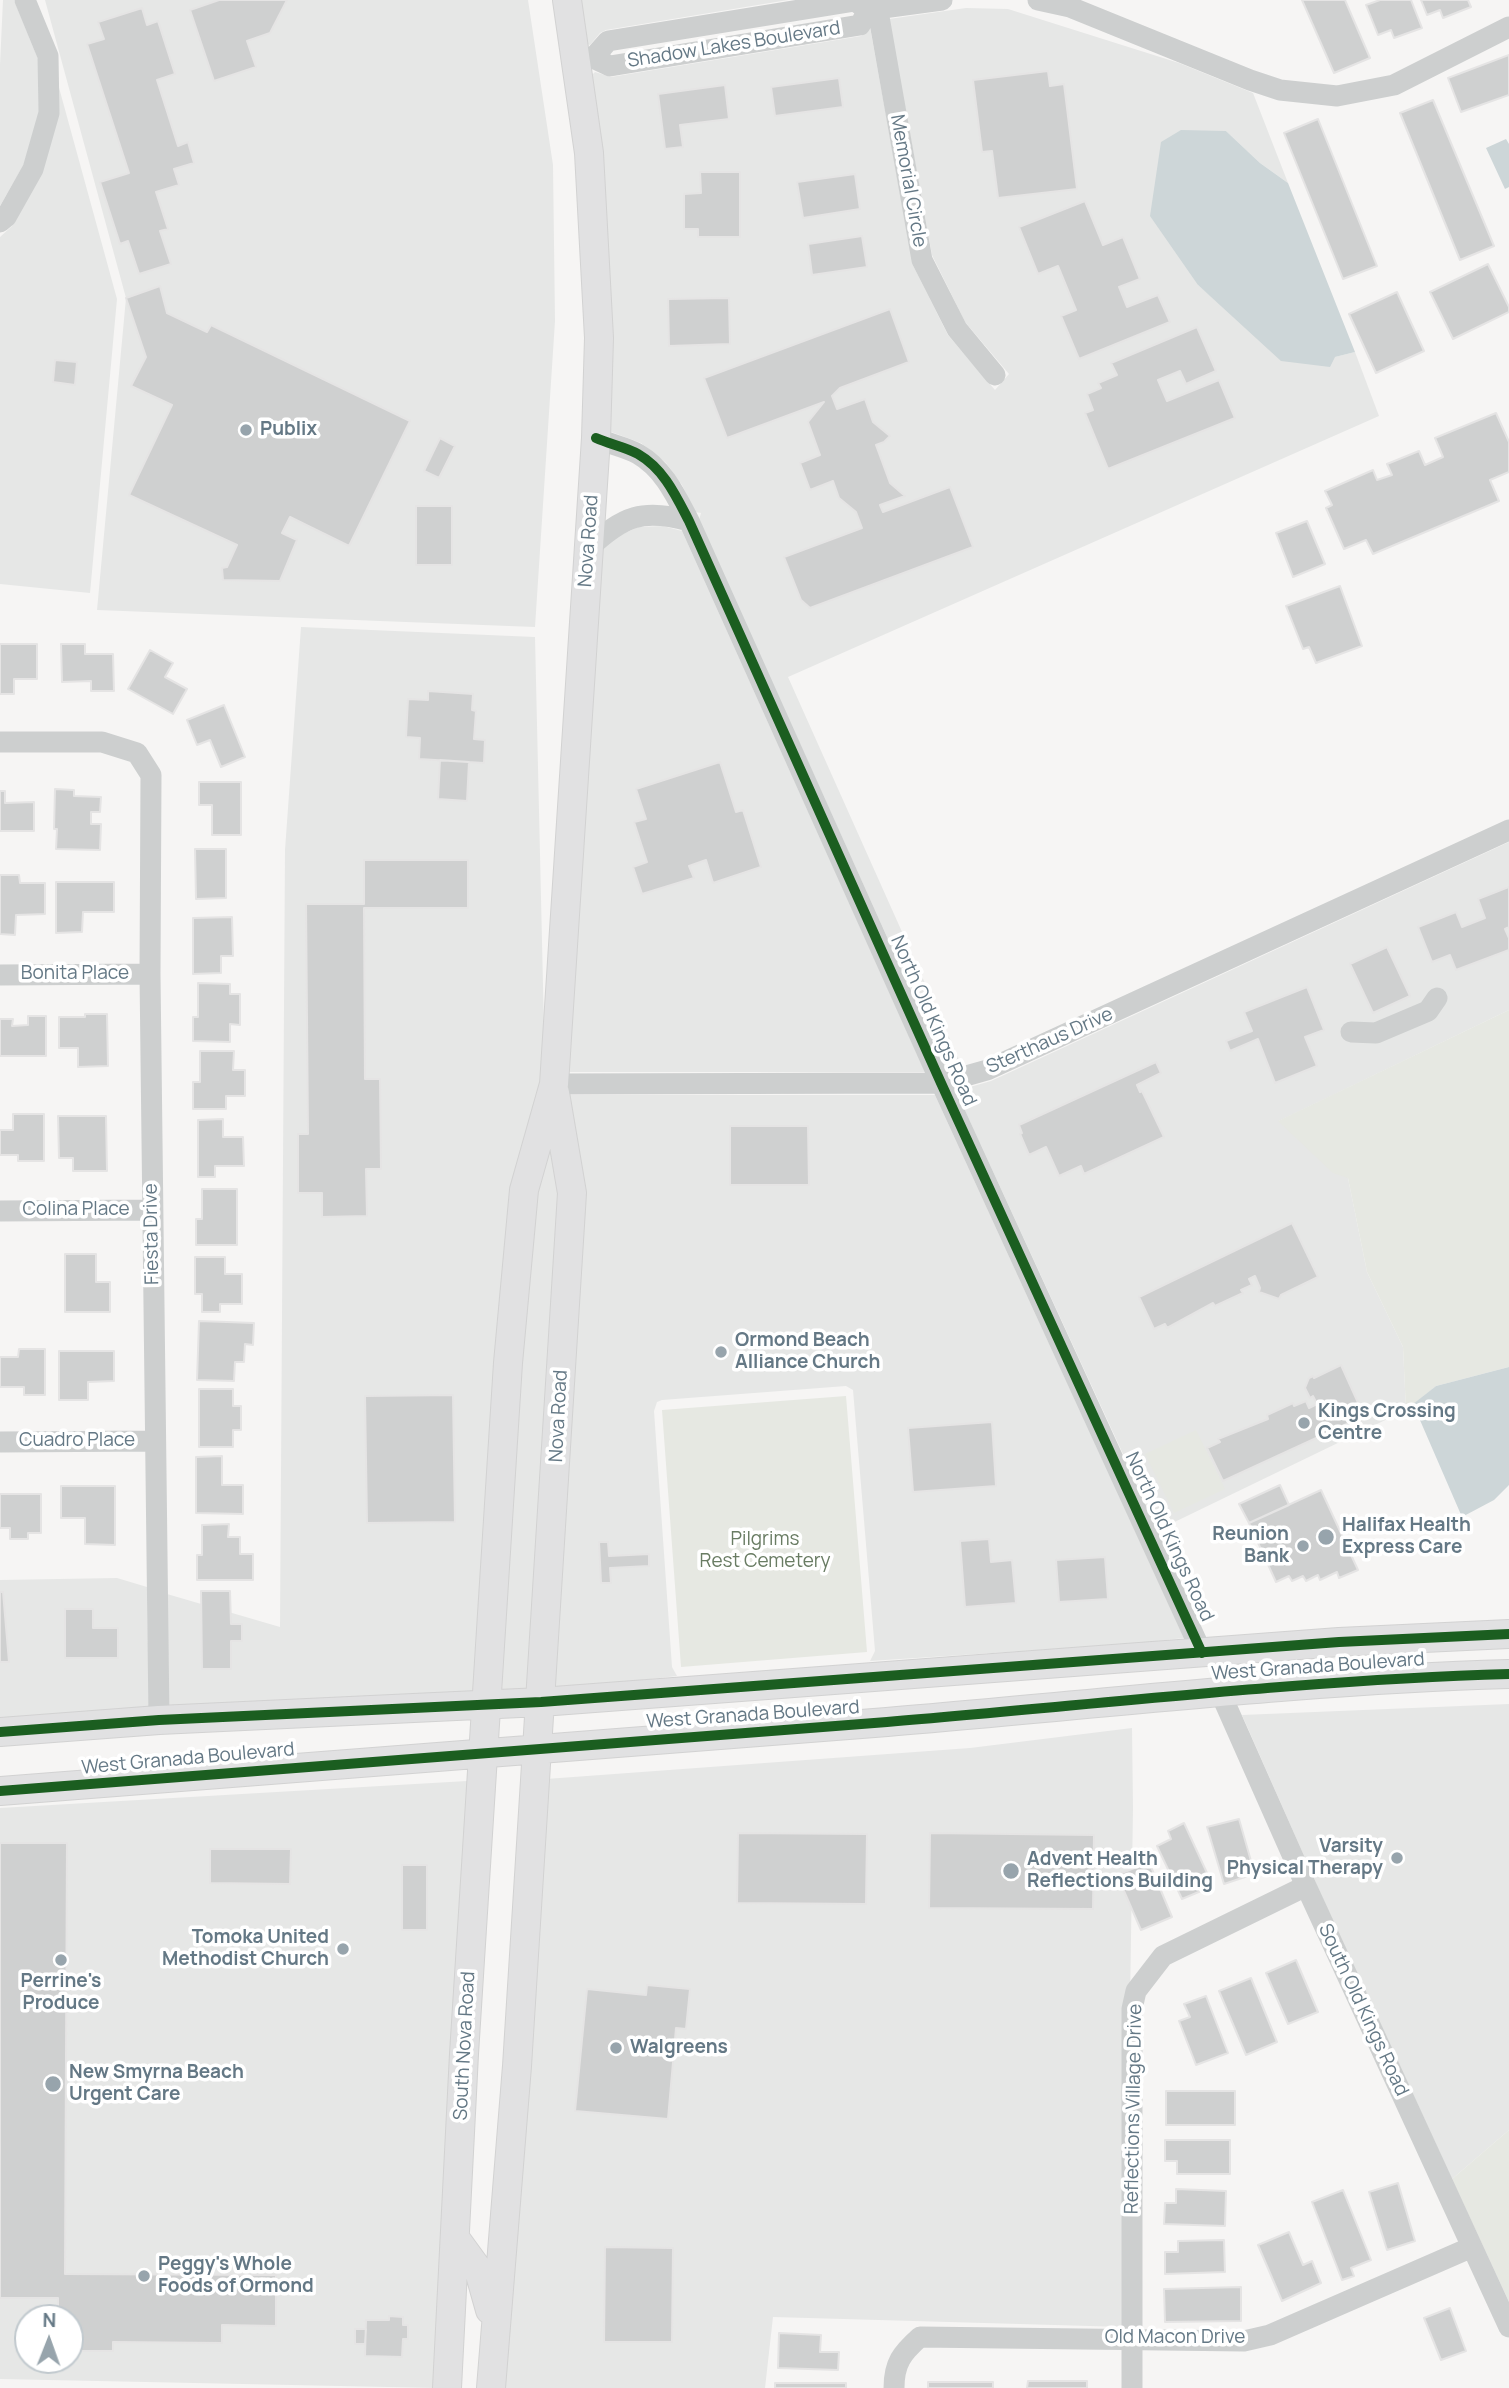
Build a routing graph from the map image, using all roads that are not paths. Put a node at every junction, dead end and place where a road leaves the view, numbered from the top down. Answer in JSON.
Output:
{"nodes":[{"id":1,"x":25,"y":0,"type":"edge"},
{"id":2,"x":567,"y":0,"type":"edge"},
{"id":3,"x":942,"y":0,"type":"edge"},
{"id":4,"x":1038,"y":0,"type":"edge"},
{"id":5,"x":874,"y":6,"type":"edge"},
{"id":6,"x":1509,"y":27,"type":"edge"},
{"id":7,"x":585,"y":59,"type":"junction"},
{"id":8,"x":0,"y":222,"type":"edge"},
{"id":9,"x":995,"y":374,"type":"dead end"},
{"id":10,"x":596,"y":438,"type":"junction"},
{"id":11,"x":689,"y":521,"type":"junction"},
{"id":12,"x":589,"y":548,"type":"junction"},
{"id":13,"x":0,"y":742,"type":"edge"},
{"id":14,"x":1509,"y":830,"type":"edge"},
{"id":15,"x":150,"y":974,"type":"junction"},
{"id":16,"x":0,"y":975,"type":"edge"},
{"id":17,"x":1437,"y":998,"type":"dead end"},
{"id":18,"x":1351,"y":1032,"type":"dead end"},
{"id":19,"x":942,"y":1083,"type":"junction"},
{"id":20,"x":554,"y":1084,"type":"junction"},
{"id":21,"x":0,"y":1210,"type":"edge"},
{"id":22,"x":152,"y":1210,"type":"junction"},
{"id":23,"x":155,"y":1441,"type":"junction"},
{"id":24,"x":0,"y":1442,"type":"edge"},
{"id":25,"x":1509,"y":1634,"type":"edge"},
{"id":26,"x":1292,"y":1646,"type":"junction"},
{"id":27,"x":1202,"y":1653,"type":"junction"},
{"id":28,"x":1509,"y":1656,"type":"edge"},
{"id":29,"x":1509,"y":1674,"type":"edge"},
{"id":30,"x":1430,"y":1676,"type":"junction"},
{"id":31,"x":1220,"y":1692,"type":"junction"},
{"id":32,"x":1125,"y":1701,"type":"junction"},
{"id":33,"x":541,"y":1702,"type":"junction"},
{"id":34,"x":486,"y":1705,"type":"junction"},
{"id":35,"x":159,"y":1720,"type":"junction"},
{"id":36,"x":0,"y":1732,"type":"edge"},
{"id":37,"x":538,"y":1749,"type":"junction"},
{"id":38,"x":482,"y":1753,"type":"junction"},
{"id":39,"x":0,"y":1791,"type":"edge"},
{"id":40,"x":1306,"y":1886,"type":"junction"},
{"id":41,"x":455,"y":2238,"type":"junction"},
{"id":42,"x":1472,"y":2247,"type":"junction"},
{"id":43,"x":1509,"y":2327,"type":"edge"},
{"id":44,"x":495,"y":2330,"type":"junction"},
{"id":45,"x":1132,"y":2338,"type":"junction"},
{"id":46,"x":447,"y":2388,"type":"edge"},
{"id":47,"x":491,"y":2388,"type":"edge"},
{"id":48,"x":894,"y":2388,"type":"edge"},
{"id":49,"x":1132,"y":2388,"type":"edge"}],
"edges":[{"from":1,"to":8,"type":"street"},
{"from":2,"to":7,"type":"main road","name":"Nova Road"},
{"from":3,"to":5,"type":"street","name":"Shadow Lakes Boulevard"},
{"from":4,"to":6,"type":"street"},
{"from":5,"to":7,"type":"street","name":"Shadow Lakes Boulevard"},
{"from":5,"to":9,"type":"street","name":"Memorial Circle"},
{"from":7,"to":10,"type":"main road","name":"Nova Road"},
{"from":10,"to":11,"type":"street","name":"North Old Kings Road"},
{"from":10,"to":12,"type":"main road","name":"Nova Road"},
{"from":11,"to":12,"type":"street"},
{"from":11,"to":19,"type":"street","name":"North Old Kings Road"},
{"from":12,"to":20,"type":"main road","name":"Nova Road"},
{"from":13,"to":15,"type":"street","name":"Fiesta Drive"},
{"from":14,"to":19,"type":"street","name":"Sterthaus Drive"},
{"from":15,"to":16,"type":"street","name":"Bonita Place"},
{"from":15,"to":22,"type":"street","name":"Fiesta Drive"},
{"from":17,"to":18,"type":"street"},
{"from":19,"to":20,"type":"street","name":"Sterthaus Drive"},
{"from":19,"to":27,"type":"street","name":"North Old Kings Road"},
{"from":20,"to":33,"type":"main road","name":"Nova Road"},
{"from":20,"to":34,"type":"main road","name":"Nova Road"},
{"from":21,"to":22,"type":"street","name":"Colina Place"},
{"from":22,"to":23,"type":"street","name":"Fiesta Drive"},
{"from":23,"to":24,"type":"street","name":"Cuadro Place"},
{"from":23,"to":35,"type":"street","name":"Fiesta Drive"},
{"from":25,"to":26,"type":"main road","name":"West Granada Boulevard"},
{"from":26,"to":27,"type":"main road","name":"West Granada Boulevard"},
{"from":26,"to":31,"type":"main road"},
{"from":27,"to":32,"type":"main road"},
{"from":27,"to":33,"type":"main road","name":"West Granada Boulevard"},
{"from":28,"to":30,"type":"main road"},
{"from":29,"to":30,"type":"main road","name":"West Granada Boulevard"},
{"from":30,"to":31,"type":"main road","name":"West Granada Boulevard"},
{"from":31,"to":32,"type":"main road","name":"West Granada Boulevard"},
{"from":31,"to":40,"type":"street","name":"South Old Kings Road"},
{"from":32,"to":37,"type":"main road","name":"West Granada Boulevard"},
{"from":33,"to":34,"type":"main road","name":"West Granada Boulevard"},
{"from":33,"to":37,"type":"main road","name":"Nova Road"},
{"from":34,"to":35,"type":"main road","name":"West Granada Boulevard"},
{"from":34,"to":38,"type":"main road","name":"South Nova Road"},
{"from":35,"to":36,"type":"main road","name":"West Granada Boulevard"},
{"from":37,"to":38,"type":"main road","name":"West Granada Boulevard"},
{"from":37,"to":44,"type":"main road"},
{"from":38,"to":39,"type":"main road","name":"West Granada Boulevard"},
{"from":38,"to":41,"type":"main road","name":"South Nova Road"},
{"from":40,"to":42,"type":"street","name":"South Old Kings Road"},
{"from":40,"to":45,"type":"street","name":"Reflections Village Drive"},
{"from":41,"to":44,"type":"main road"},
{"from":41,"to":46,"type":"main road","name":"South Nova Road"},
{"from":42,"to":43,"type":"street","name":"South Old Kings Road"},
{"from":42,"to":45,"type":"street","name":"Old Macon Drive"},
{"from":44,"to":47,"type":"main road"},
{"from":45,"to":48,"type":"street","name":"Old Macon Drive"},
{"from":45,"to":49,"type":"street","name":"Reflections Village Drive"}]}
